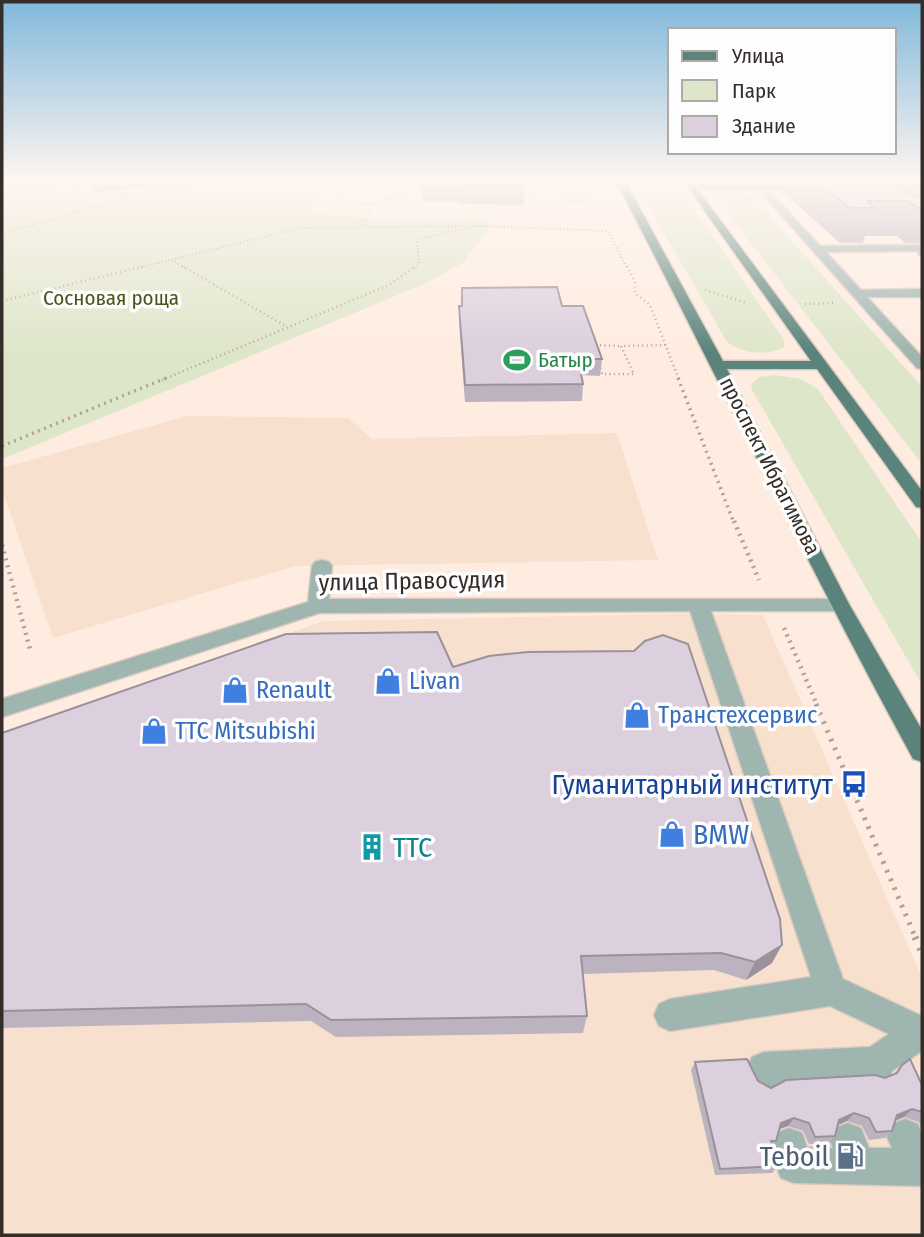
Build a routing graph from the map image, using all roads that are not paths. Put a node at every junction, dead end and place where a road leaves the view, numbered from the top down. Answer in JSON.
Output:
{"nodes":[{"id":1,"x":650,"y":237,"type":"edge"},
{"id":2,"x":727,"y":237,"type":"edge"},
{"id":3,"x":804,"y":237,"type":"edge"},
{"id":4,"x":922,"y":248,"type":"edge"},
{"id":5,"x":815,"y":249,"type":"junction"},
{"id":6,"x":855,"y":293,"type":"junction"},
{"id":7,"x":922,"y":293,"type":"edge"},
{"id":8,"x":718,"y":365,"type":"junction"},
{"id":9,"x":820,"y":365,"type":"junction"},
{"id":10,"x":922,"y":365,"type":"edge"},
{"id":11,"x":922,"y":503,"type":"edge"},
{"id":12,"x":322,"y":566,"type":"dead end"},
{"id":13,"x":839,"y":604,"type":"junction"},
{"id":14,"x":698,"y":605,"type":"junction"},
{"id":15,"x":318,"y":606,"type":"junction"},
{"id":16,"x":2,"y":708,"type":"edge"},
{"id":17,"x":922,"y":752,"type":"edge"},
{"id":18,"x":831,"y":990,"type":"junction"},
{"id":19,"x":670,"y":1015,"type":"dead end"},
{"id":20,"x":922,"y":1032,"type":"edge"},
{"id":21,"x":767,"y":1076,"type":"dead end"},
{"id":22,"x":789,"y":1146,"type":"dead end"},
{"id":23,"x":915,"y":1157,"type":"edge"}],
"edges":[{"from":1,"to":8,"type":"main road","name":"проспект Ибрагимова"},
{"from":2,"to":9,"type":"main road"},
{"from":3,"to":5,"type":"street"},
{"from":4,"to":5,"type":"street"},
{"from":5,"to":6,"type":"street"},
{"from":6,"to":7,"type":"street"},
{"from":6,"to":10,"type":"street"},
{"from":8,"to":9,"type":"main road"},
{"from":8,"to":13,"type":"main road","name":"проспект Ибрагимова"},
{"from":9,"to":11,"type":"main road"},
{"from":12,"to":15,"type":"street"},
{"from":13,"to":14,"type":"street","name":"улица Правосудия"},
{"from":13,"to":17,"type":"main road","name":"проспект Ибрагимова"},
{"from":14,"to":15,"type":"street","name":"улица Правосудия"},
{"from":14,"to":18,"type":"street"},
{"from":15,"to":16,"type":"street","name":"улица Правосудия"},
{"from":18,"to":19,"type":"street"},
{"from":18,"to":20,"type":"street"},
{"from":20,"to":21,"type":"street"},
{"from":22,"to":23,"type":"street"}]}
